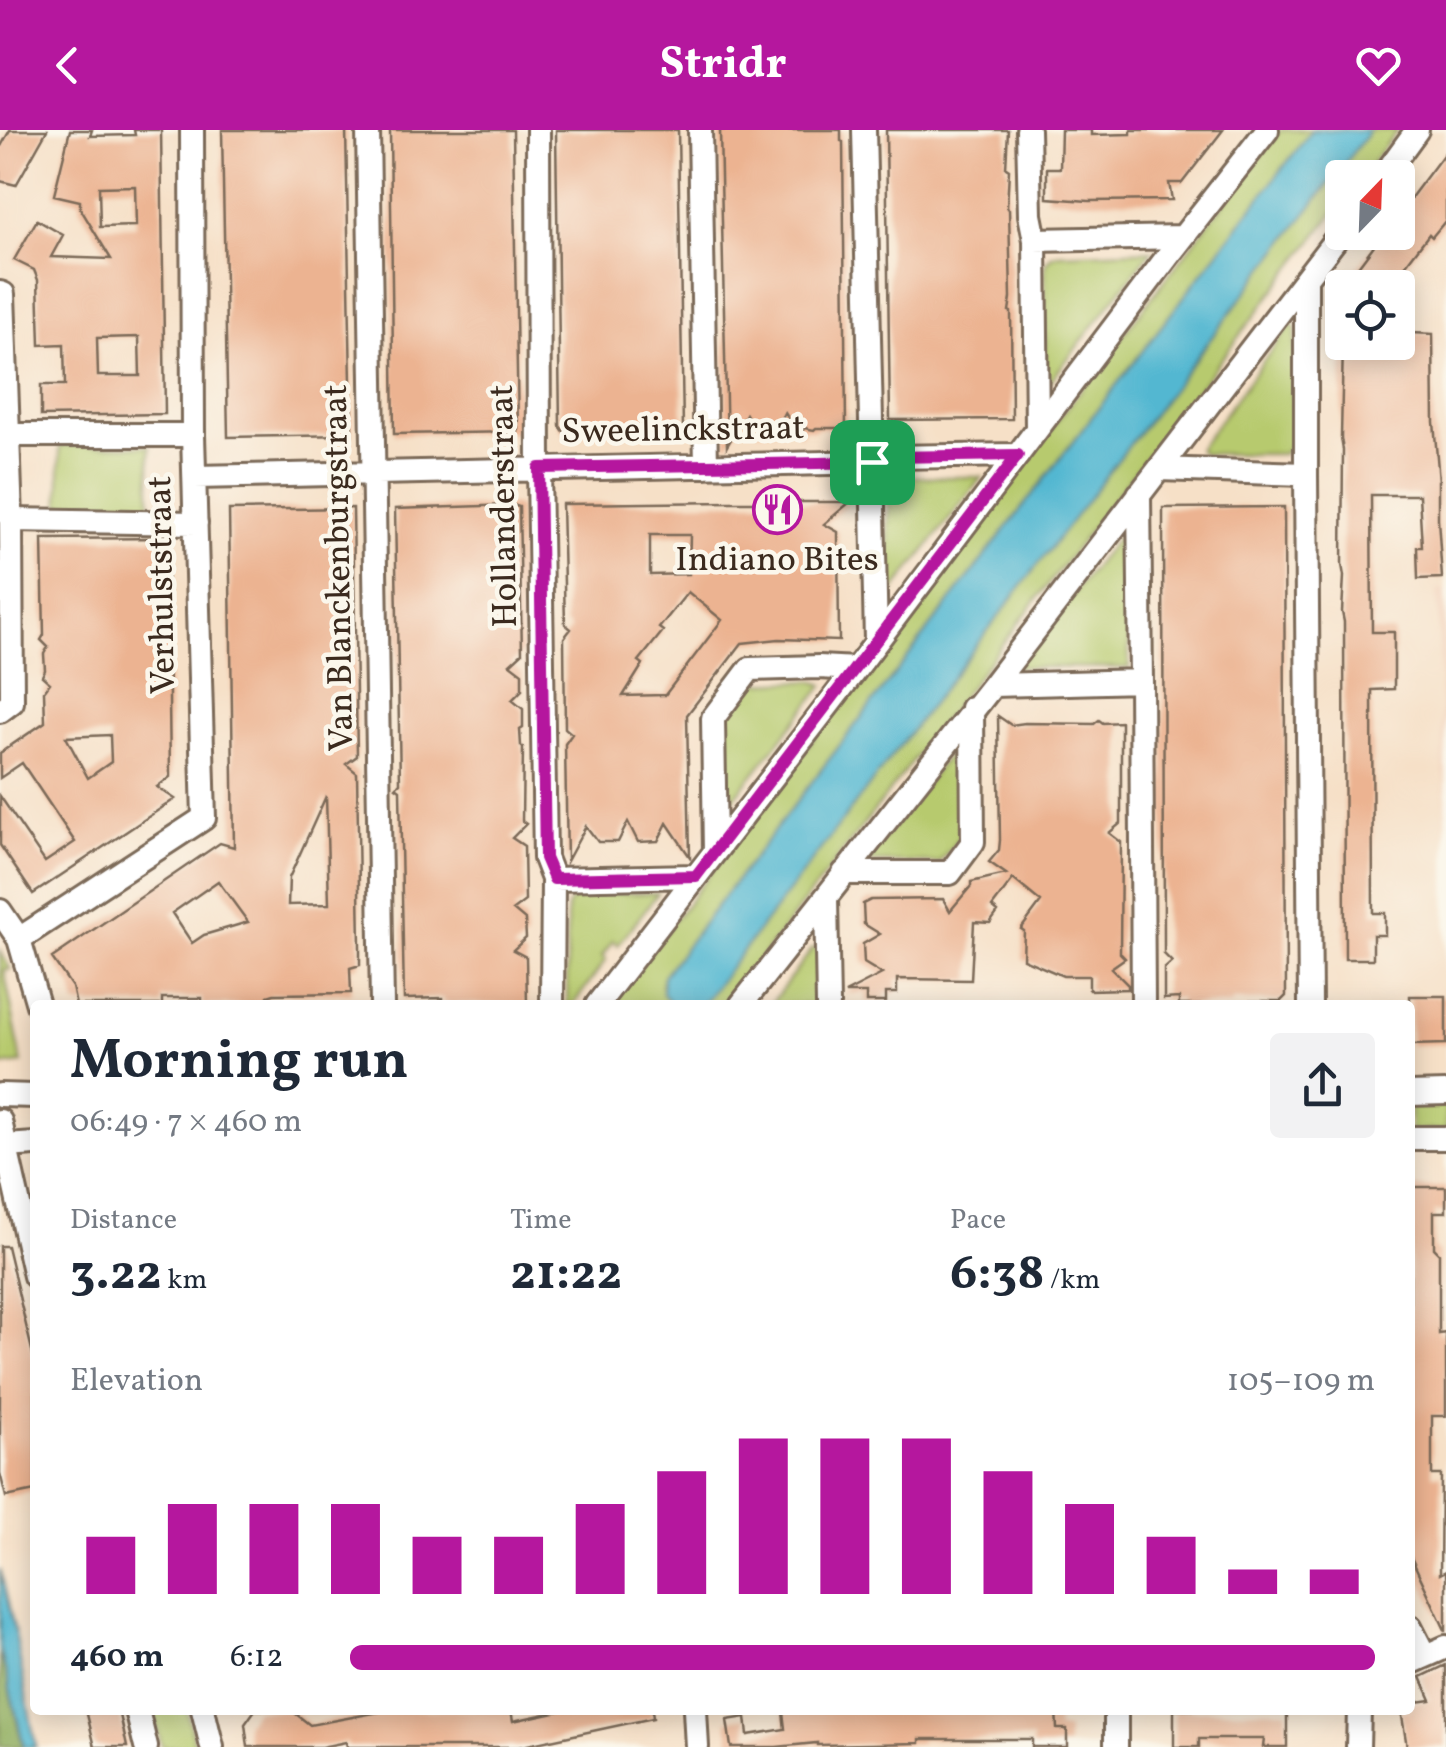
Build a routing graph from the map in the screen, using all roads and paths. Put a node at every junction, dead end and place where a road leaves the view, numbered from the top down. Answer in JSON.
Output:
{"nodes":[{"id":1,"x":192,"y":130,"type":"edge"},
{"id":2,"x":368,"y":130,"type":"edge"},
{"id":3,"x":538,"y":130,"type":"edge"},
{"id":4,"x":700,"y":130,"type":"edge"},
{"id":5,"x":864,"y":130,"type":"edge"},
{"id":6,"x":1028,"y":130,"type":"edge"},
{"id":7,"x":1267,"y":130,"type":"edge"},
{"id":8,"x":1417,"y":130,"type":"edge"},
{"id":9,"x":1395,"y":160,"type":"edge"},
{"id":10,"x":1183,"y":237,"type":"junction"},
{"id":11,"x":1035,"y":240,"type":"junction"},
{"id":12,"x":1328,"y":250,"type":"edge"},
{"id":13,"x":1306,"y":281,"type":"junction"},
{"id":14,"x":0,"y":292,"type":"edge"},
{"id":15,"x":1037,"y":429,"type":"junction"},
{"id":16,"x":6,"y":435,"type":"junction"},
{"id":17,"x":194,"y":436,"type":"junction"},
{"id":18,"x":1018,"y":455,"type":"junction"},
{"id":19,"x":872,"y":462,"type":"junction"},
{"id":20,"x":706,"y":466,"type":"junction"},
{"id":21,"x":539,"y":468,"type":"junction"},
{"id":22,"x":1159,"y":470,"type":"junction"},
{"id":23,"x":373,"y":472,"type":"junction"},
{"id":24,"x":1306,"y":474,"type":"junction"},
{"id":25,"x":195,"y":477,"type":"junction"},
{"id":26,"x":1139,"y":494,"type":"junction"},
{"id":27,"x":10,"y":520,"type":"junction"},
{"id":28,"x":196,"y":524,"type":"junction"},
{"id":29,"x":876,"y":640,"type":"junction"},
{"id":30,"x":856,"y":669,"type":"junction"},
{"id":31,"x":1141,"y":681,"type":"junction"},
{"id":32,"x":993,"y":684,"type":"junction"},
{"id":33,"x":972,"y":708,"type":"junction"},
{"id":34,"x":0,"y":711,"type":"edge"},
{"id":35,"x":715,"y":852,"type":"junction"},
{"id":36,"x":844,"y":873,"type":"junction"},
{"id":37,"x":696,"y":876,"type":"junction"},
{"id":38,"x":554,"y":879,"type":"junction"},
{"id":39,"x":826,"y":898,"type":"junction"},
{"id":40,"x":0,"y":912,"type":"edge"},
{"id":41,"x":19,"y":939,"type":"junction"},
{"id":42,"x":37,"y":1000,"type":"edge"},
{"id":43,"x":382,"y":1000,"type":"edge"},
{"id":44,"x":552,"y":1000,"type":"edge"},
{"id":45,"x":601,"y":1000,"type":"edge"},
{"id":46,"x":745,"y":1000,"type":"edge"},
{"id":47,"x":828,"y":1000,"type":"edge"},
{"id":48,"x":1143,"y":1000,"type":"edge"},
{"id":49,"x":1310,"y":1000,"type":"edge"},
{"id":50,"x":1415,"y":1094,"type":"edge"},
{"id":51,"x":1446,"y":1094,"type":"edge"},
{"id":52,"x":0,"y":1095,"type":"edge"},
{"id":53,"x":30,"y":1096,"type":"edge"},
{"id":54,"x":0,"y":1122,"type":"edge"},
{"id":55,"x":1415,"y":1138,"type":"edge"},
{"id":56,"x":1446,"y":1138,"type":"edge"},
{"id":57,"x":30,"y":1144,"type":"edge"},
{"id":58,"x":7,"y":1146,"type":"junction"},
{"id":59,"x":30,"y":1253,"type":"edge"},
{"id":60,"x":138,"y":1715,"type":"edge"},
{"id":61,"x":203,"y":1715,"type":"edge"},
{"id":62,"x":695,"y":1715,"type":"edge"},
{"id":63,"x":1116,"y":1715,"type":"edge"},
{"id":64,"x":1359,"y":1715,"type":"edge"},
{"id":65,"x":146,"y":1747,"type":"edge"},
{"id":66,"x":212,"y":1747,"type":"edge"},
{"id":67,"x":697,"y":1747,"type":"edge"},
{"id":68,"x":1116,"y":1747,"type":"edge"},
{"id":69,"x":1358,"y":1747,"type":"edge"}],
"edges":[{"from":1,"to":17,"type":"street","name":"Verhulststraat"},
{"from":2,"to":23,"type":"street","name":"Van Blanckenburgstraat"},
{"from":3,"to":21,"type":"street","name":"Hollanderstraat"},
{"from":4,"to":20,"type":"street"},
{"from":5,"to":19,"type":"street"},
{"from":6,"to":11,"type":"street"},
{"from":7,"to":10,"type":"street"},
{"from":8,"to":9,"type":"street"},
{"from":10,"to":11,"type":"street"},
{"from":10,"to":15,"type":"street"},
{"from":11,"to":15,"type":"street"},
{"from":12,"to":13,"type":"street"},
{"from":13,"to":22,"type":"street"},
{"from":13,"to":24,"type":"street"},
{"from":14,"to":16,"type":"street"},
{"from":15,"to":18,"type":"street"},
{"from":16,"to":17,"type":"street"},
{"from":16,"to":27,"type":"street"},
{"from":17,"to":25,"type":"street","name":"Verhulststraat"},
{"from":18,"to":19,"type":"street","name":"Sweelinckstraat"},
{"from":18,"to":29,"type":"street"},
{"from":19,"to":20,"type":"street","name":"Sweelinckstraat"},
{"from":19,"to":29,"type":"street"},
{"from":20,"to":21,"type":"street","name":"Sweelinckstraat"},
{"from":21,"to":23,"type":"street","name":"Sweelinckstraat"},
{"from":21,"to":38,"type":"street","name":"Hollanderstraat"},
{"from":22,"to":24,"type":"street"},
{"from":22,"to":26,"type":"street"},
{"from":23,"to":25,"type":"street","name":"Sweelinckstraat"},
{"from":23,"to":43,"type":"street","name":"Van Blanckenburgstraat"},
{"from":24,"to":49,"type":"street"},
{"from":25,"to":28,"type":"street","name":"Verhulststraat"},
{"from":26,"to":31,"type":"street"},
{"from":26,"to":32,"type":"street"},
{"from":27,"to":28,"type":"street"},
{"from":27,"to":34,"type":"street"},
{"from":28,"to":41,"type":"street","name":"Verhulststraat"},
{"from":29,"to":30,"type":"street"},
{"from":30,"to":35,"type":"street"},
{"from":30,"to":35,"type":"street"},
{"from":31,"to":32,"type":"street"},
{"from":31,"to":48,"type":"street"},
{"from":32,"to":33,"type":"street"},
{"from":33,"to":36,"type":"street"},
{"from":33,"to":36,"type":"street"},
{"from":35,"to":37,"type":"street"},
{"from":36,"to":39,"type":"street"},
{"from":37,"to":38,"type":"street"},
{"from":37,"to":45,"type":"street"},
{"from":38,"to":44,"type":"street","name":"Hollanderstraat"},
{"from":39,"to":46,"type":"street"},
{"from":39,"to":47,"type":"street"},
{"from":40,"to":41,"type":"street"},
{"from":41,"to":42,"type":"street"},
{"from":50,"to":51,"type":"street"},
{"from":52,"to":53,"type":"street"},
{"from":54,"to":58,"type":"street"},
{"from":55,"to":56,"type":"street"},
{"from":57,"to":58,"type":"street"},
{"from":58,"to":59,"type":"street"},
{"from":60,"to":65,"type":"street"},
{"from":61,"to":66,"type":"street"},
{"from":62,"to":67,"type":"street"},
{"from":63,"to":68,"type":"street"},
{"from":64,"to":69,"type":"street"}]}
